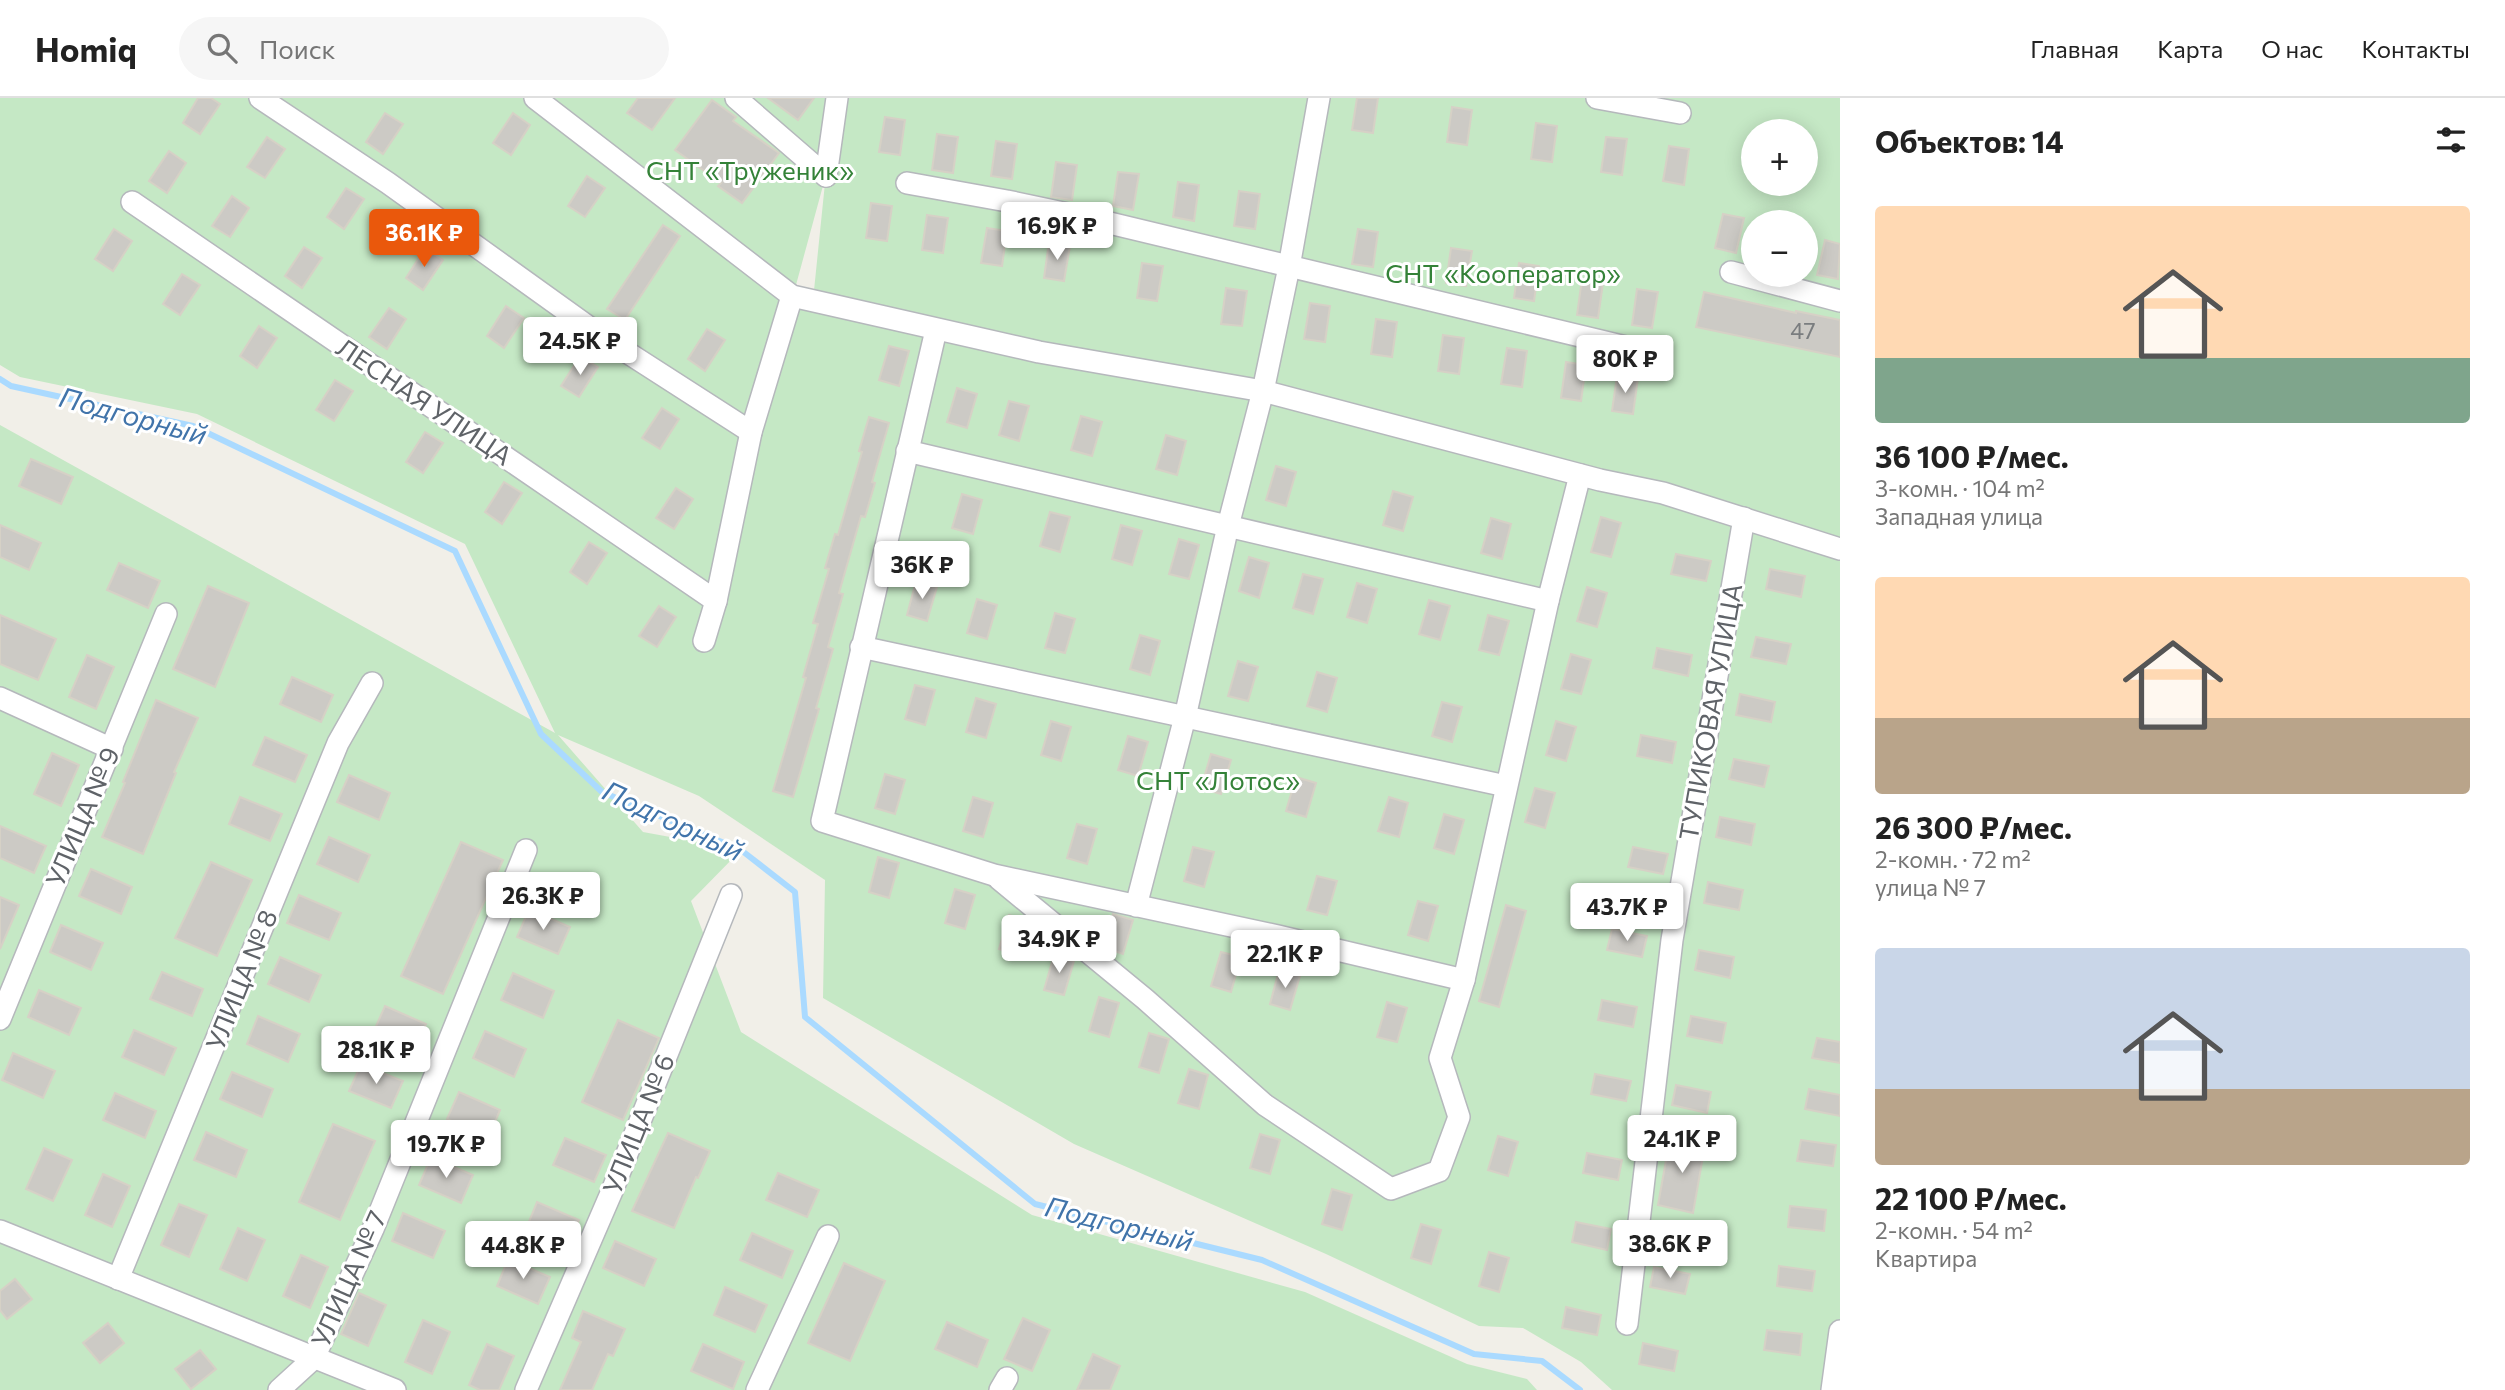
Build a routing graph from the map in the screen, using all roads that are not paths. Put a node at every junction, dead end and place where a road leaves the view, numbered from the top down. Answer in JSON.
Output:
{"nodes":[{"id":1,"x":260,"y":98,"type":"edge"},
{"id":2,"x":535,"y":98,"type":"edge"},
{"id":3,"x":736,"y":98,"type":"edge"},
{"id":4,"x":837,"y":98,"type":"edge"},
{"id":5,"x":1319,"y":98,"type":"edge"},
{"id":6,"x":1597,"y":98,"type":"edge"},
{"id":7,"x":1680,"y":113,"type":"dead end"},
{"id":8,"x":907,"y":183,"type":"dead end"},
{"id":9,"x":132,"y":202,"type":"dead end"},
{"id":10,"x":1289,"y":267,"type":"junction"},
{"id":11,"x":1731,"y":272,"type":"dead end"},
{"id":12,"x":792,"y":296,"type":"junction"},
{"id":13,"x":1840,"y":301,"type":"edge"},
{"id":14,"x":936,"y":330,"type":"junction"},
{"id":15,"x":1655,"y":354,"type":"dead end"},
{"id":16,"x":1263,"y":391,"type":"junction"},
{"id":17,"x":751,"y":432,"type":"junction"},
{"id":18,"x":907,"y":451,"type":"junction"},
{"id":19,"x":1580,"y":475,"type":"junction"},
{"id":20,"x":1744,"y":518,"type":"junction"},
{"id":21,"x":1228,"y":526,"type":"junction"},
{"id":22,"x":1840,"y":550,"type":"edge"},
{"id":23,"x":716,"y":601,"type":"junction"},
{"id":24,"x":1548,"y":601,"type":"junction"},
{"id":25,"x":166,"y":614,"type":"dead end"},
{"id":26,"x":704,"y":641,"type":"dead end"},
{"id":27,"x":861,"y":646,"type":"junction"},
{"id":28,"x":372,"y":683,"type":"dead end"},
{"id":29,"x":0,"y":698,"type":"edge"},
{"id":30,"x":1185,"y":717,"type":"junction"},
{"id":31,"x":112,"y":749,"type":"junction"},
{"id":32,"x":1506,"y":786,"type":"junction"},
{"id":33,"x":526,"y":850,"type":"dead end"},
{"id":34,"x":994,"y":875,"type":"junction"},
{"id":35,"x":731,"y":895,"type":"dead end"},
{"id":36,"x":1136,"y":906,"type":"junction"},
{"id":37,"x":1464,"y":980,"type":"junction"},
{"id":38,"x":0,"y":1019,"type":"edge"},
{"id":39,"x":0,"y":1231,"type":"edge"},
{"id":40,"x":828,"y":1236,"type":"dead end"},
{"id":41,"x":118,"y":1279,"type":"junction"},
{"id":42,"x":1627,"y":1324,"type":"dead end"},
{"id":43,"x":1840,"y":1331,"type":"edge"},
{"id":44,"x":314,"y":1358,"type":"junction"},
{"id":45,"x":279,"y":1390,"type":"edge"},
{"id":46,"x":395,"y":1390,"type":"edge"},
{"id":47,"x":526,"y":1390,"type":"edge"},
{"id":48,"x":757,"y":1390,"type":"edge"},
{"id":49,"x":1832,"y":1390,"type":"edge"}],
"edges":[{"from":1,"to":17,"type":"street"},
{"from":2,"to":12,"type":"street"},
{"from":3,"to":4,"type":"street"},
{"from":5,"to":10,"type":"street"},
{"from":6,"to":7,"type":"street"},
{"from":8,"to":10,"type":"street"},
{"from":9,"to":23,"type":"street","name":"ЛЕСНАЯ УЛИЦА"},
{"from":10,"to":15,"type":"street"},
{"from":10,"to":16,"type":"street"},
{"from":11,"to":13,"type":"street"},
{"from":12,"to":14,"type":"street"},
{"from":12,"to":17,"type":"street"},
{"from":14,"to":16,"type":"street"},
{"from":14,"to":18,"type":"street"},
{"from":16,"to":19,"type":"street"},
{"from":16,"to":21,"type":"street"},
{"from":17,"to":23,"type":"street"},
{"from":18,"to":21,"type":"street"},
{"from":18,"to":27,"type":"street"},
{"from":19,"to":20,"type":"street"},
{"from":19,"to":24,"type":"street"},
{"from":20,"to":22,"type":"street"},
{"from":20,"to":42,"type":"street","name":"ТУПИКОВАЯ УЛИЦА"},
{"from":21,"to":24,"type":"street"},
{"from":21,"to":30,"type":"street"},
{"from":23,"to":26,"type":"street"},
{"from":24,"to":32,"type":"street"},
{"from":25,"to":31,"type":"street","name":"УЛИЦА № 9"},
{"from":27,"to":30,"type":"street"},
{"from":27,"to":34,"type":"street"},
{"from":28,"to":41,"type":"street","name":"УЛИЦА № 8"},
{"from":29,"to":31,"type":"street"},
{"from":30,"to":32,"type":"street"},
{"from":30,"to":36,"type":"street"},
{"from":31,"to":38,"type":"street","name":"УЛИЦА № 9"},
{"from":32,"to":37,"type":"street"},
{"from":33,"to":44,"type":"street","name":"УЛИЦА № 7"},
{"from":34,"to":36,"type":"street"},
{"from":34,"to":37,"type":"street"},
{"from":35,"to":47,"type":"street","name":"УЛИЦА № 6"},
{"from":36,"to":37,"type":"street"},
{"from":39,"to":41,"type":"street"},
{"from":40,"to":48,"type":"street"},
{"from":41,"to":44,"type":"street"},
{"from":43,"to":49,"type":"street"},
{"from":44,"to":45,"type":"street"},
{"from":44,"to":46,"type":"street"}]}
